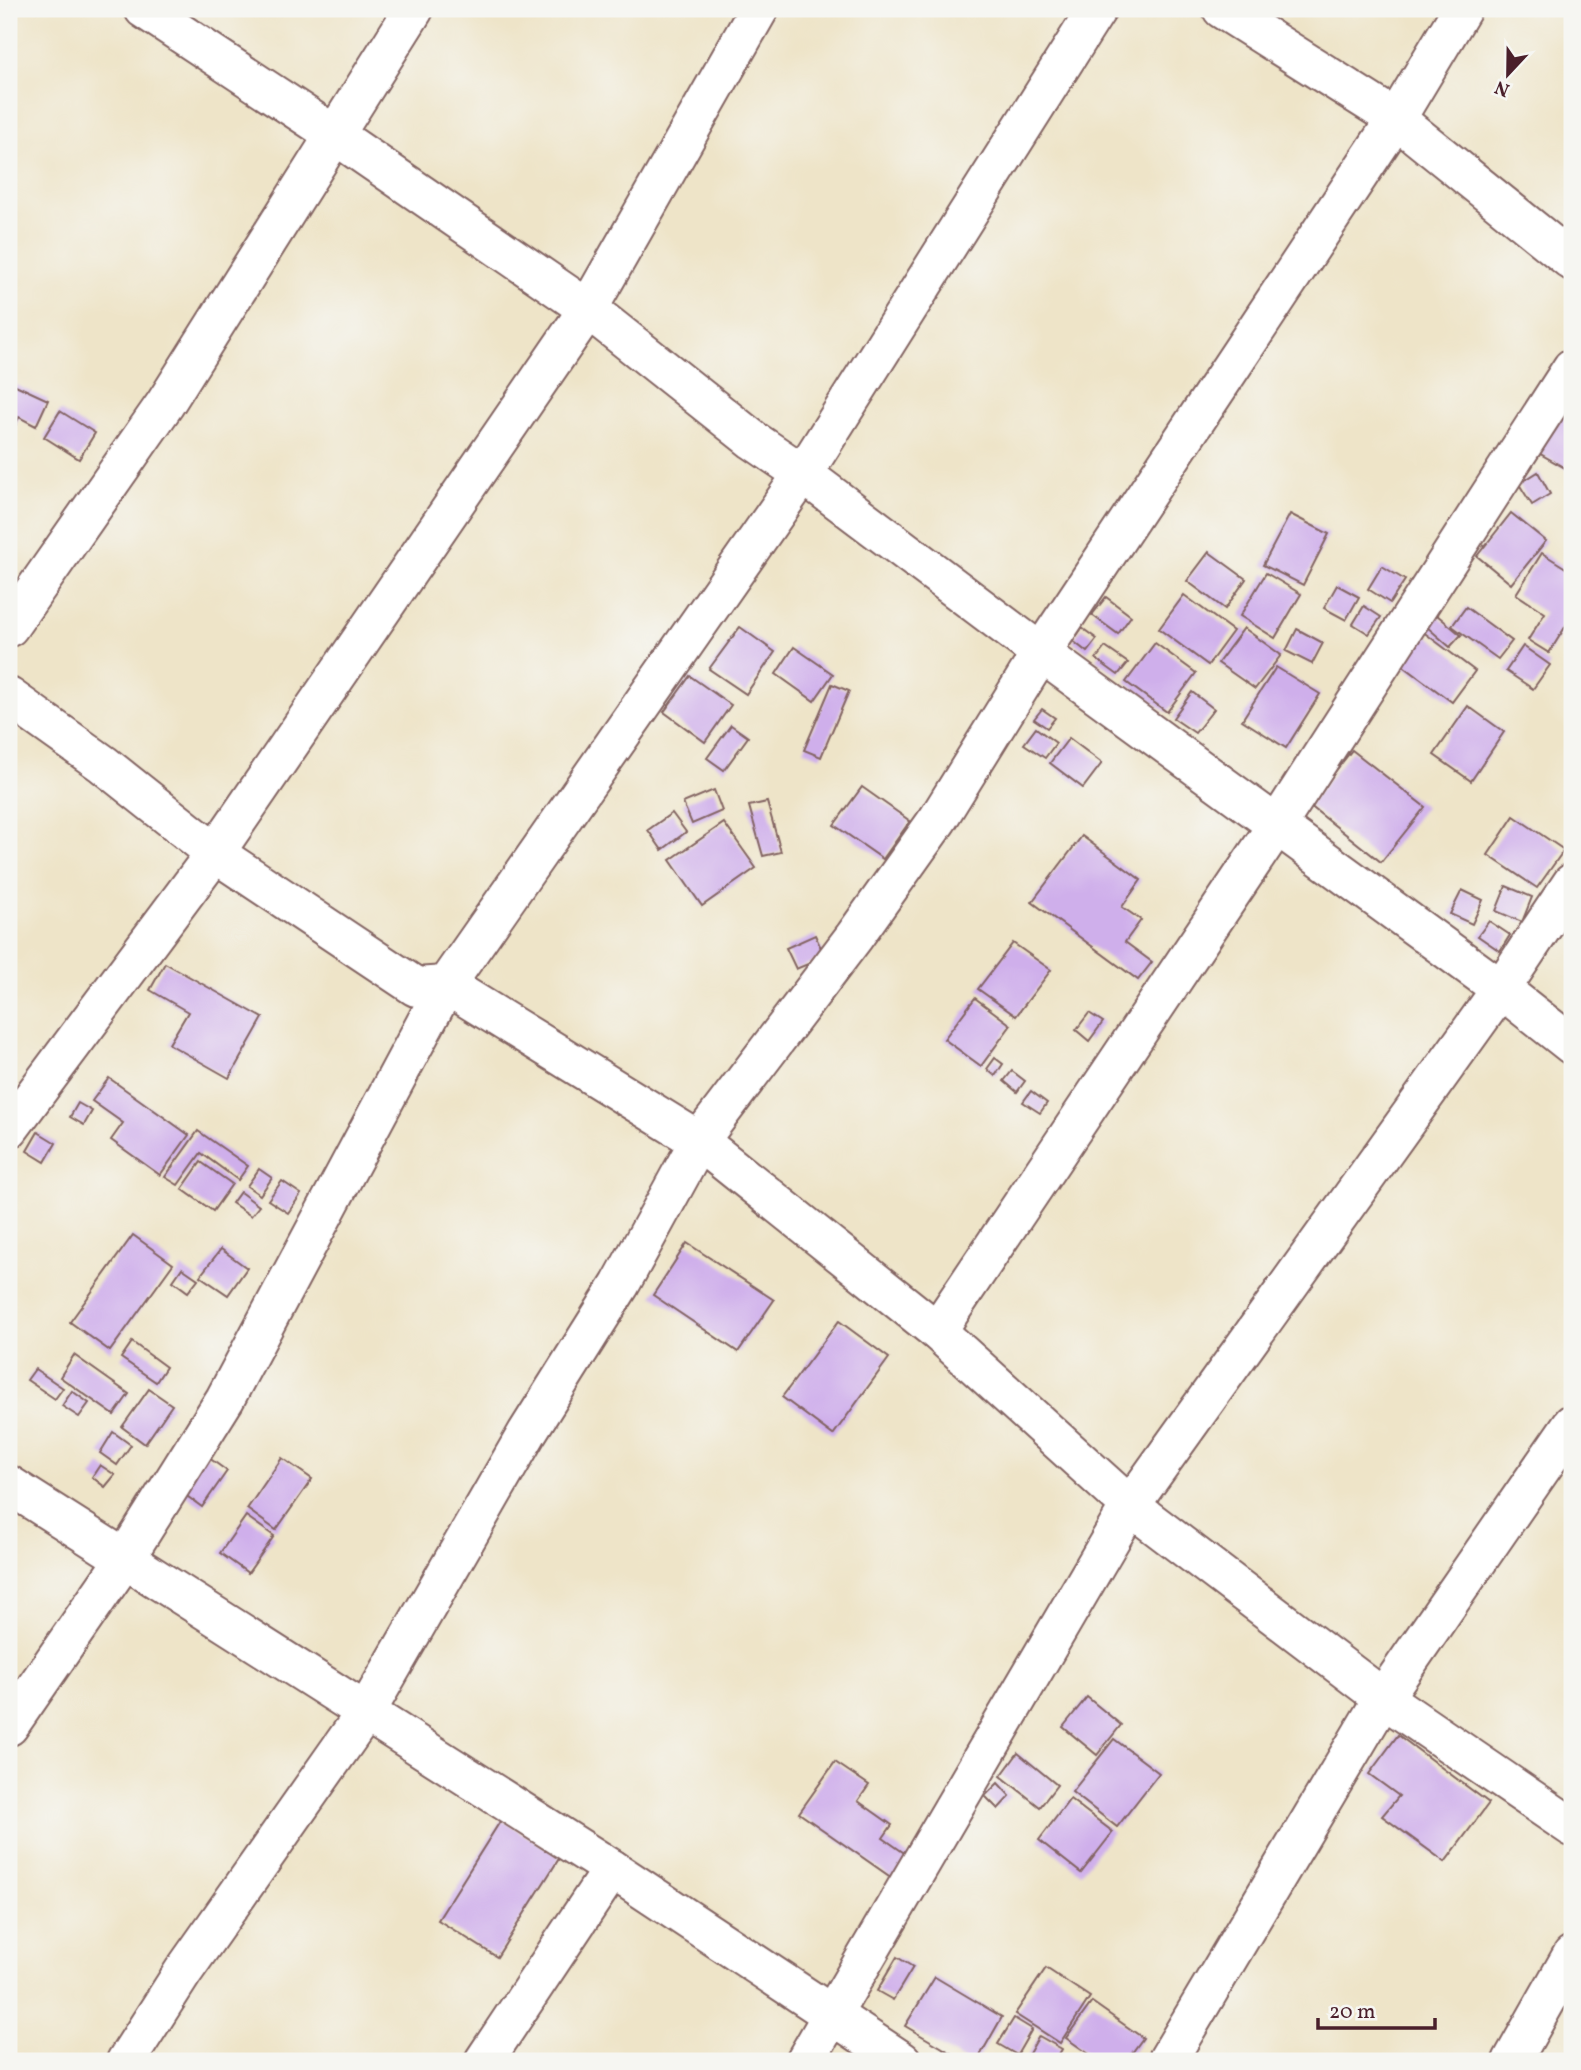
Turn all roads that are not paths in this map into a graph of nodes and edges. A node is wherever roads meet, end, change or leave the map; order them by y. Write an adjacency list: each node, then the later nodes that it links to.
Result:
1 (144, 9): 8 (street)
2 (414, 9): 8 (street)
3 (759, 9): 10 (street)
4 (1097, 9): 12 (street)
5 (1222, 9): 7 (street)
6 (1462, 9): 7 (street)
7 (1396, 119): 9 (street); 14 (street)
8 (335, 135): 10 (street); 13 (street)
9 (1572, 261)
10 (588, 309): 12 (street); 17 (street)
11 (1572, 369): 16 (street)
12 (803, 474): 14 (street); 19 (street)
13 (9, 627)
14 (1041, 653): 16 (street); 23 (street)
15 (9, 697): 17 (street)
16 (1277, 825): 20 (street); 24 (street)
17 (215, 853): 19 (street); 22 (street)
18 (1572, 883): 20 (street)
19 (446, 985): 23 (street); 28 (street)
20 (1501, 989): 21 (street); 27 (street)
21 (1572, 1045)
22 (9, 1129)
23 (699, 1141): 24 (street); 30 (street)
24 (937, 1331): 27 (street)
25 (1572, 1424): 29 (street)
26 (9, 1485): 28 (street)
27 (1130, 1506): 29 (street); 35 (street)
28 (124, 1560): 30 (street); 31 (street)
29 (1383, 1698): 32 (street); 40 (street)
30 (366, 1712): 33 (street); 36 (street)
31 (9, 1726)
32 (1572, 1827)
33 (612, 1869): 35 (street); 37 (street)
34 (1572, 1955): 41 (street)
35 (834, 2014): 38 (street); 39 (street)
36 (126, 2061)
37 (484, 2061)
38 (805, 2061)
39 (902, 2061)
40 (1167, 2061)
41 (1512, 2061)

